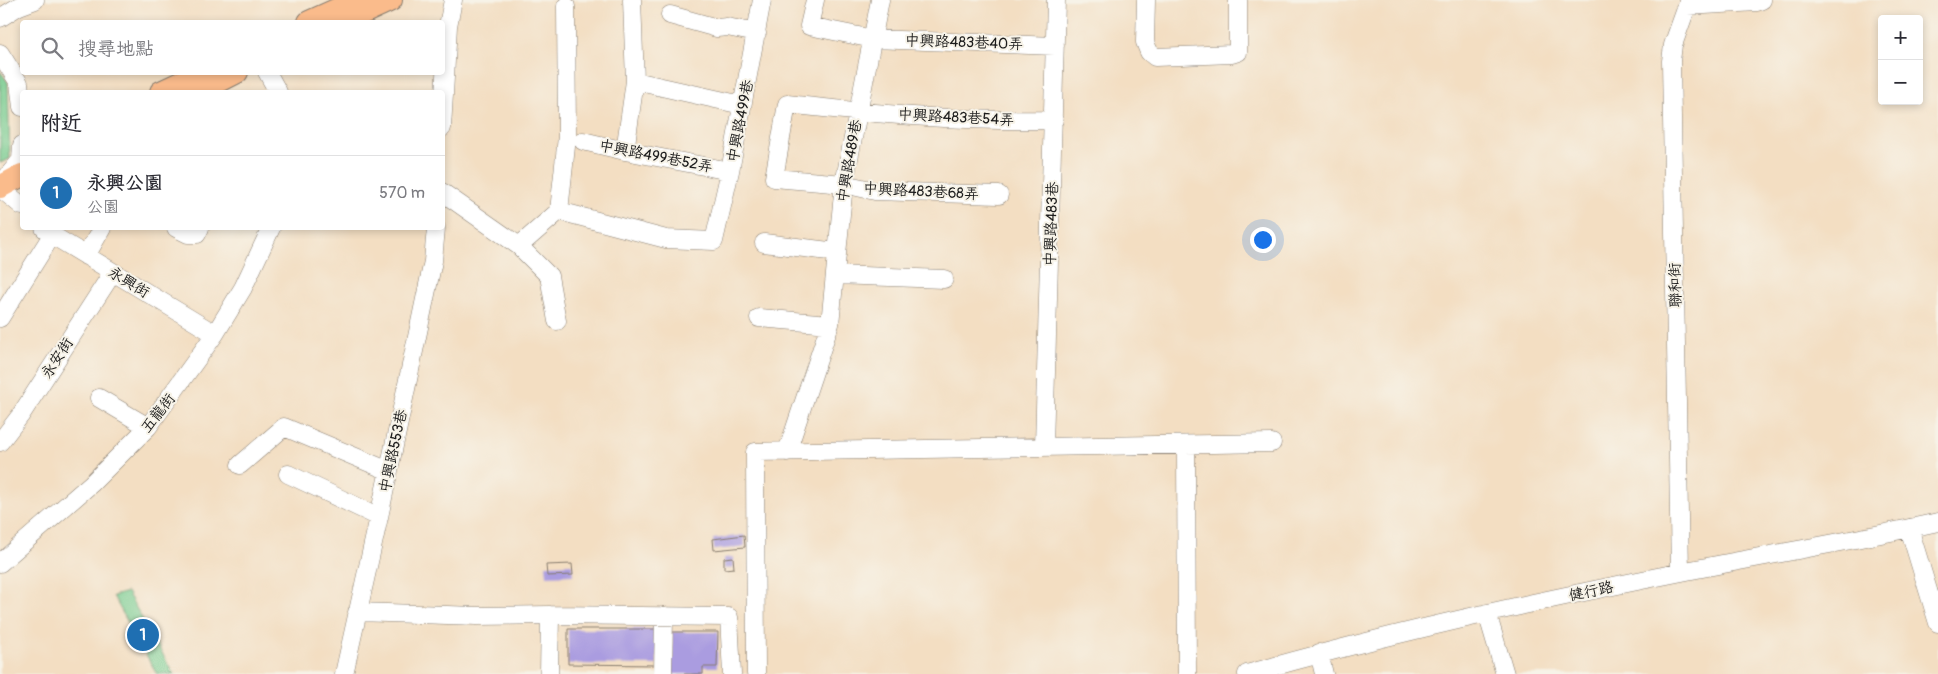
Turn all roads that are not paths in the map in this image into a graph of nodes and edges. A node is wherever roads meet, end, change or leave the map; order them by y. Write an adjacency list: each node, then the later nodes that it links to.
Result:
1 (34, 0): 16 (street)
2 (358, 0): 17 (main road)
3 (391, 0): 18 (main road)
4 (453, 0): 30 (street)
5 (632, 0): 26 (street)
6 (762, 0): 19 (street, 中興路499巷)
7 (815, 0): 20 (street, 中興路483巷40弄)
8 (880, 0): 20 (street, 中興路489巷)
9 (1056, 0): 21 (street, 中興路483巷)
10 (1146, 0): 11 (street)
11 (1238, 0)
12 (1762, 0): 13 (street)
13 (1687, 3): 80 (street, 聯和街)
14 (566, 6): 47 (street)
15 (670, 15): 19 (street)
16 (0, 18)
17 (313, 20)
18 (346, 20)
19 (757, 33): 32 (street, 中興路499巷)
20 (873, 39): 21 (street, 中興路483巷40弄); 33 (street, 中興路489巷)
21 (1054, 46): 34 (street, 中興路483巷)
22 (0, 53): 31 (street)
23 (198, 75): 27 (main road)
24 (231, 75): 28 (main road)
25 (269, 75): 29 (street)
26 (635, 81): 32 (street); 37 (street)
27 (165, 90)
28 (202, 90)
29 (277, 90)
30 (444, 90)
31 (20, 91)
32 (742, 105): 41 (street, 中興路499巷)
33 (858, 112): 34 (street, 中興路483巷54弄); 35 (street, 中興路483巷54弄); 42 (street, 中興路489巷)
34 (1054, 120): 71 (street, 中興路483巷)
35 (780, 139): 42 (street, 中興路483巷68弄)
36 (582, 141): 37 (street, 中興路499巷52弄)
37 (626, 151): 41 (street, 中興路499巷52弄)
38 (20, 161): 40 (main road)
39 (20, 162): 43 (main road)
40 (0, 169)
41 (730, 171): 47 (street, 中興路499巷)
42 (844, 184): 45 (street, 中興路483巷68弄); 56 (street, 中興路489巷)
43 (0, 187): 46 (street)
44 (445, 194): 55 (street)
45 (999, 195)
46 (20, 204)
47 (559, 211): 55 (street)
48 (101, 230): 57 (street)
49 (180, 230): 50 (street)
50 (199, 230)
51 (271, 230): 65 (street, 五龍街)
52 (436, 230): 74 (street, 中興路553巷)
53 (48, 231): 57 (street, 永興街); 61 (street)
54 (764, 243): 56 (street)
55 (519, 246): 63 (street)
56 (837, 252): 59 (street, 中興路489巷)
57 (86, 256): 58 (street, 永興街)
58 (113, 272): 65 (street, 永興街); 68 (street, 永安街)
59 (835, 275): 60 (street); 64 (street, 中興路489巷)
60 (944, 279)
61 (0, 318)
62 (759, 318): 64 (street)
63 (557, 320)
64 (830, 324): 72 (street, 中興路489巷)
65 (215, 334): 67 (street, 五龍街)
66 (99, 398): 67 (street)
67 (148, 427): 79 (street, 五龍街)
68 (0, 442)
69 (1272, 443): 70 (street)
70 (1186, 445): 71 (street); 92 (street)
71 (1044, 447): 72 (street)
72 (787, 452): 91 (street)
73 (240, 465): 74 (street)
74 (389, 471): 76 (street, 中興路553巷)
75 (288, 474): 76 (street)
76 (379, 517): 81 (street, 中興路553巷)
77 (1938, 522): 78 (street, 健行路)
78 (1909, 528): 80 (street, 健行路); 85 (street)
79 (0, 563)
80 (1680, 572): 82 (street, 健行路)
81 (357, 612): 83 (street); 87 (street, 中興路553巷)
82 (1487, 613): 86 (street, 健行路); 95 (street)
83 (550, 615): 84 (street); 88 (street)
84 (664, 616): 89 (street); 90 (street)
85 (1938, 623)
86 (1320, 653): 93 (street, 健行路); 94 (street)
87 (344, 674)
88 (549, 674)
89 (663, 674)
90 (732, 674)
91 (756, 674)
92 (1186, 674)
93 (1247, 674)
94 (1324, 674)
95 (1505, 674)

